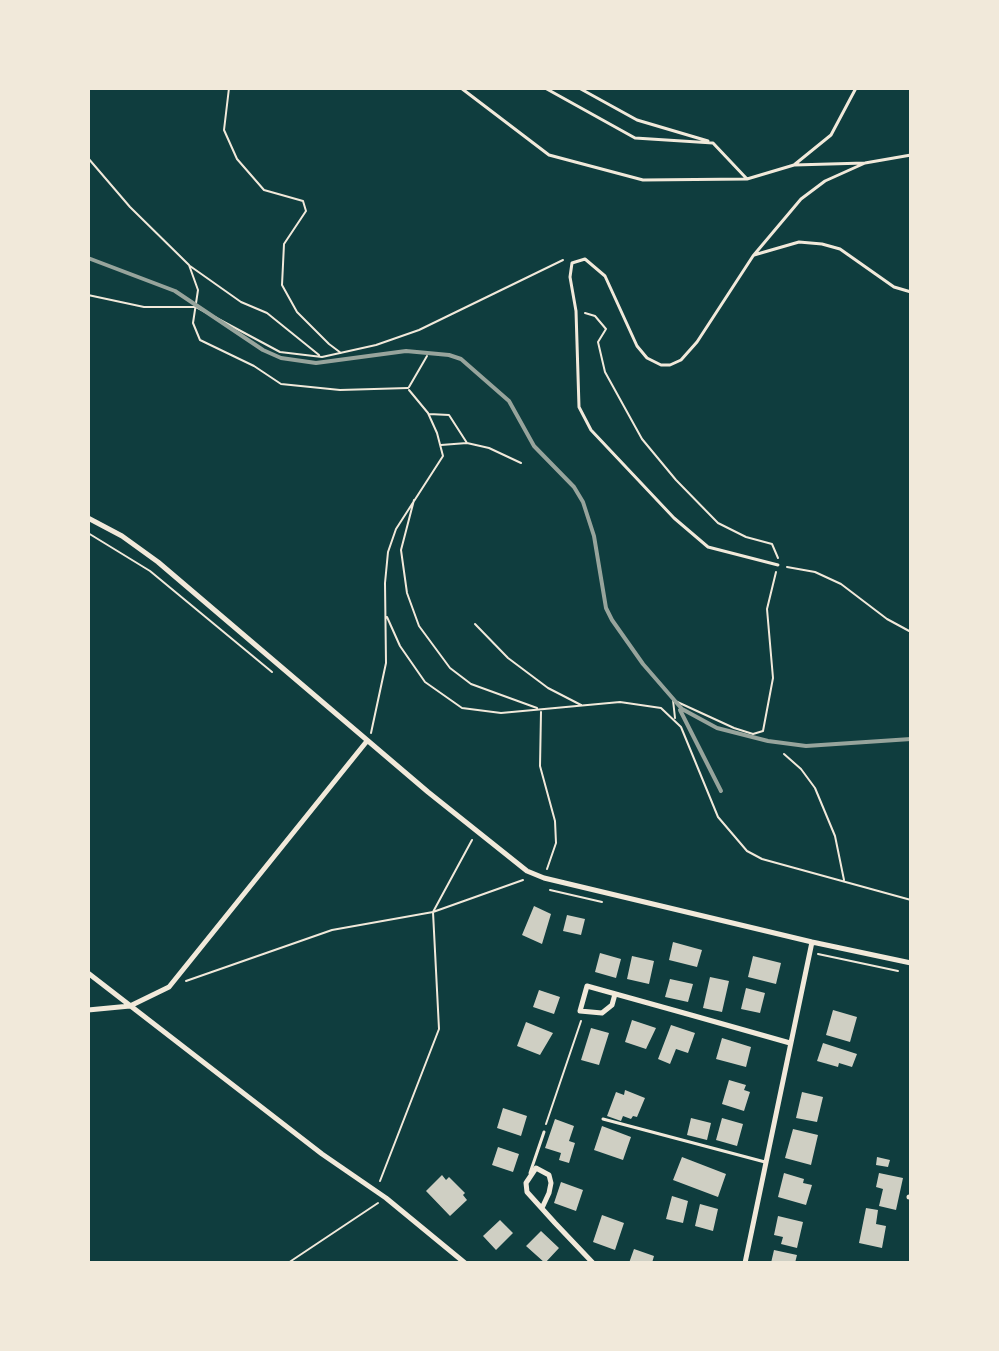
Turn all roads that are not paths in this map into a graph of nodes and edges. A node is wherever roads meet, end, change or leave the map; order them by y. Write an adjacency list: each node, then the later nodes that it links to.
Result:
1 (461, 88): 9 (lane)
2 (545, 88): 5 (lane)
3 (579, 88): 5 (lane)
4 (856, 88): 8 (lane)
5 (713, 143): 9 (lane)
6 (911, 155): 7 (lane)
7 (865, 163): 8 (lane); 10 (lane)
8 (794, 165): 9 (lane)
9 (747, 179)
10 (753, 256): 11 (lane); 13 (lane)
11 (911, 292)
12 (88, 518): 14 (street)
13 (778, 565)
14 (367, 741): 15 (street); 19 (street)
15 (812, 942): 16 (street); 21 (street)
16 (911, 963)
17 (88, 973): 19 (street)
18 (615, 994): 18 (street); 21 (street)
19 (130, 1006): 20 (street); 27 (street)
20 (88, 1010)
21 (790, 1043): 24 (street)
22 (603, 1119): 24 (lane)
23 (544, 1132): 25 (lane)
24 (768, 1162): 29 (street)
25 (529, 1174): 26 (street); 26 (street)
26 (542, 1208): 28 (street)
27 (465, 1263)
28 (593, 1263)
29 (745, 1263)

